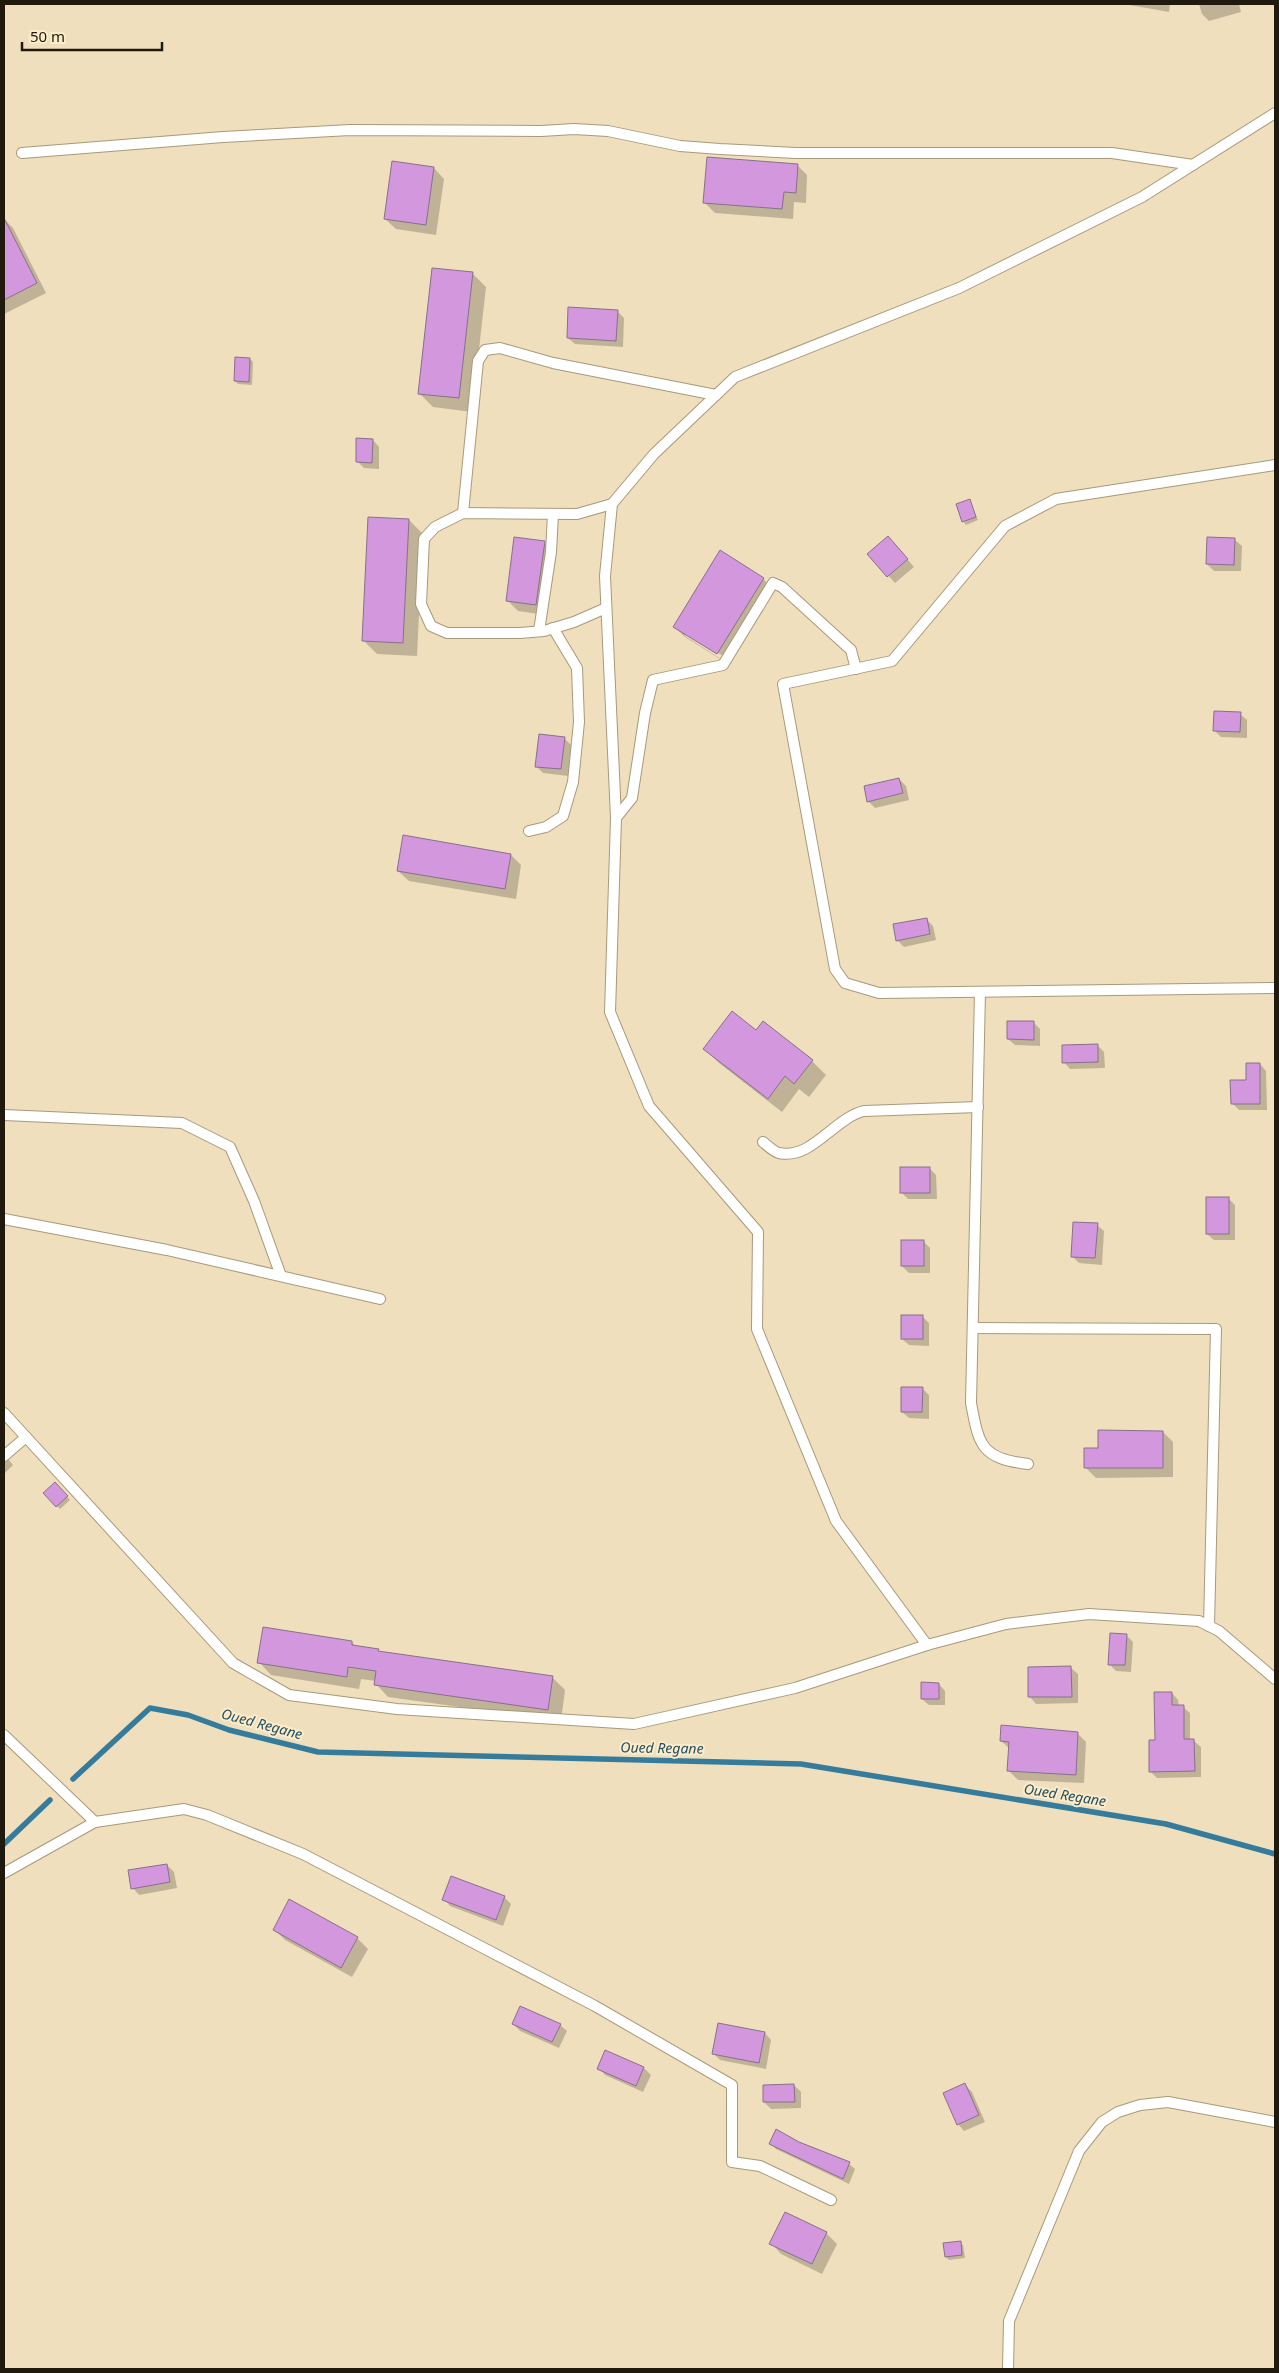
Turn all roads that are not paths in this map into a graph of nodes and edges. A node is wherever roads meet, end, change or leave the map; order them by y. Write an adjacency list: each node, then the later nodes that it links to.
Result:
1 (1275, 113): 3 (lane)
2 (22, 153): 3 (lane)
3 (1193, 165): 4 (lane)
4 (716, 395): 6 (lane); 7 (lane)
5 (1275, 465): 12 (lane)
6 (612, 504): 8 (lane); 9 (lane)
7 (463, 514): 8 (lane); 11 (lane)
8 (553, 514): 11 (lane)
9 (606, 608): 10 (lane); 13 (lane)
10 (553, 628): 11 (lane); 14 (lane)
11 (539, 631)
12 (856, 668): 13 (lane); 16 (lane)
13 (616, 818): 29 (lane)
14 (529, 831)
15 (1275, 988): 16 (lane)
16 (980, 992): 17 (lane)
17 (978, 1107): 19 (lane); 23 (lane)
18 (4, 1115): 21 (lane)
19 (763, 1142)
20 (4, 1219): 21 (lane)
21 (281, 1276): 22 (lane)
22 (380, 1299)
23 (973, 1328): 27 (lane); 28 (lane)
24 (4, 1413): 25 (lane)
25 (26, 1437): 26 (lane); 29 (lane)
26 (4, 1456)
27 (1028, 1464)
28 (1209, 1626): 29 (lane); 30 (lane)
29 (927, 1645)
30 (1275, 1679)
31 (4, 1735): 32 (lane)
32 (95, 1822): 33 (lane); 35 (lane)
33 (4, 1873)
34 (1275, 2122): 36 (lane)
35 (831, 2200)
36 (1008, 2369)

